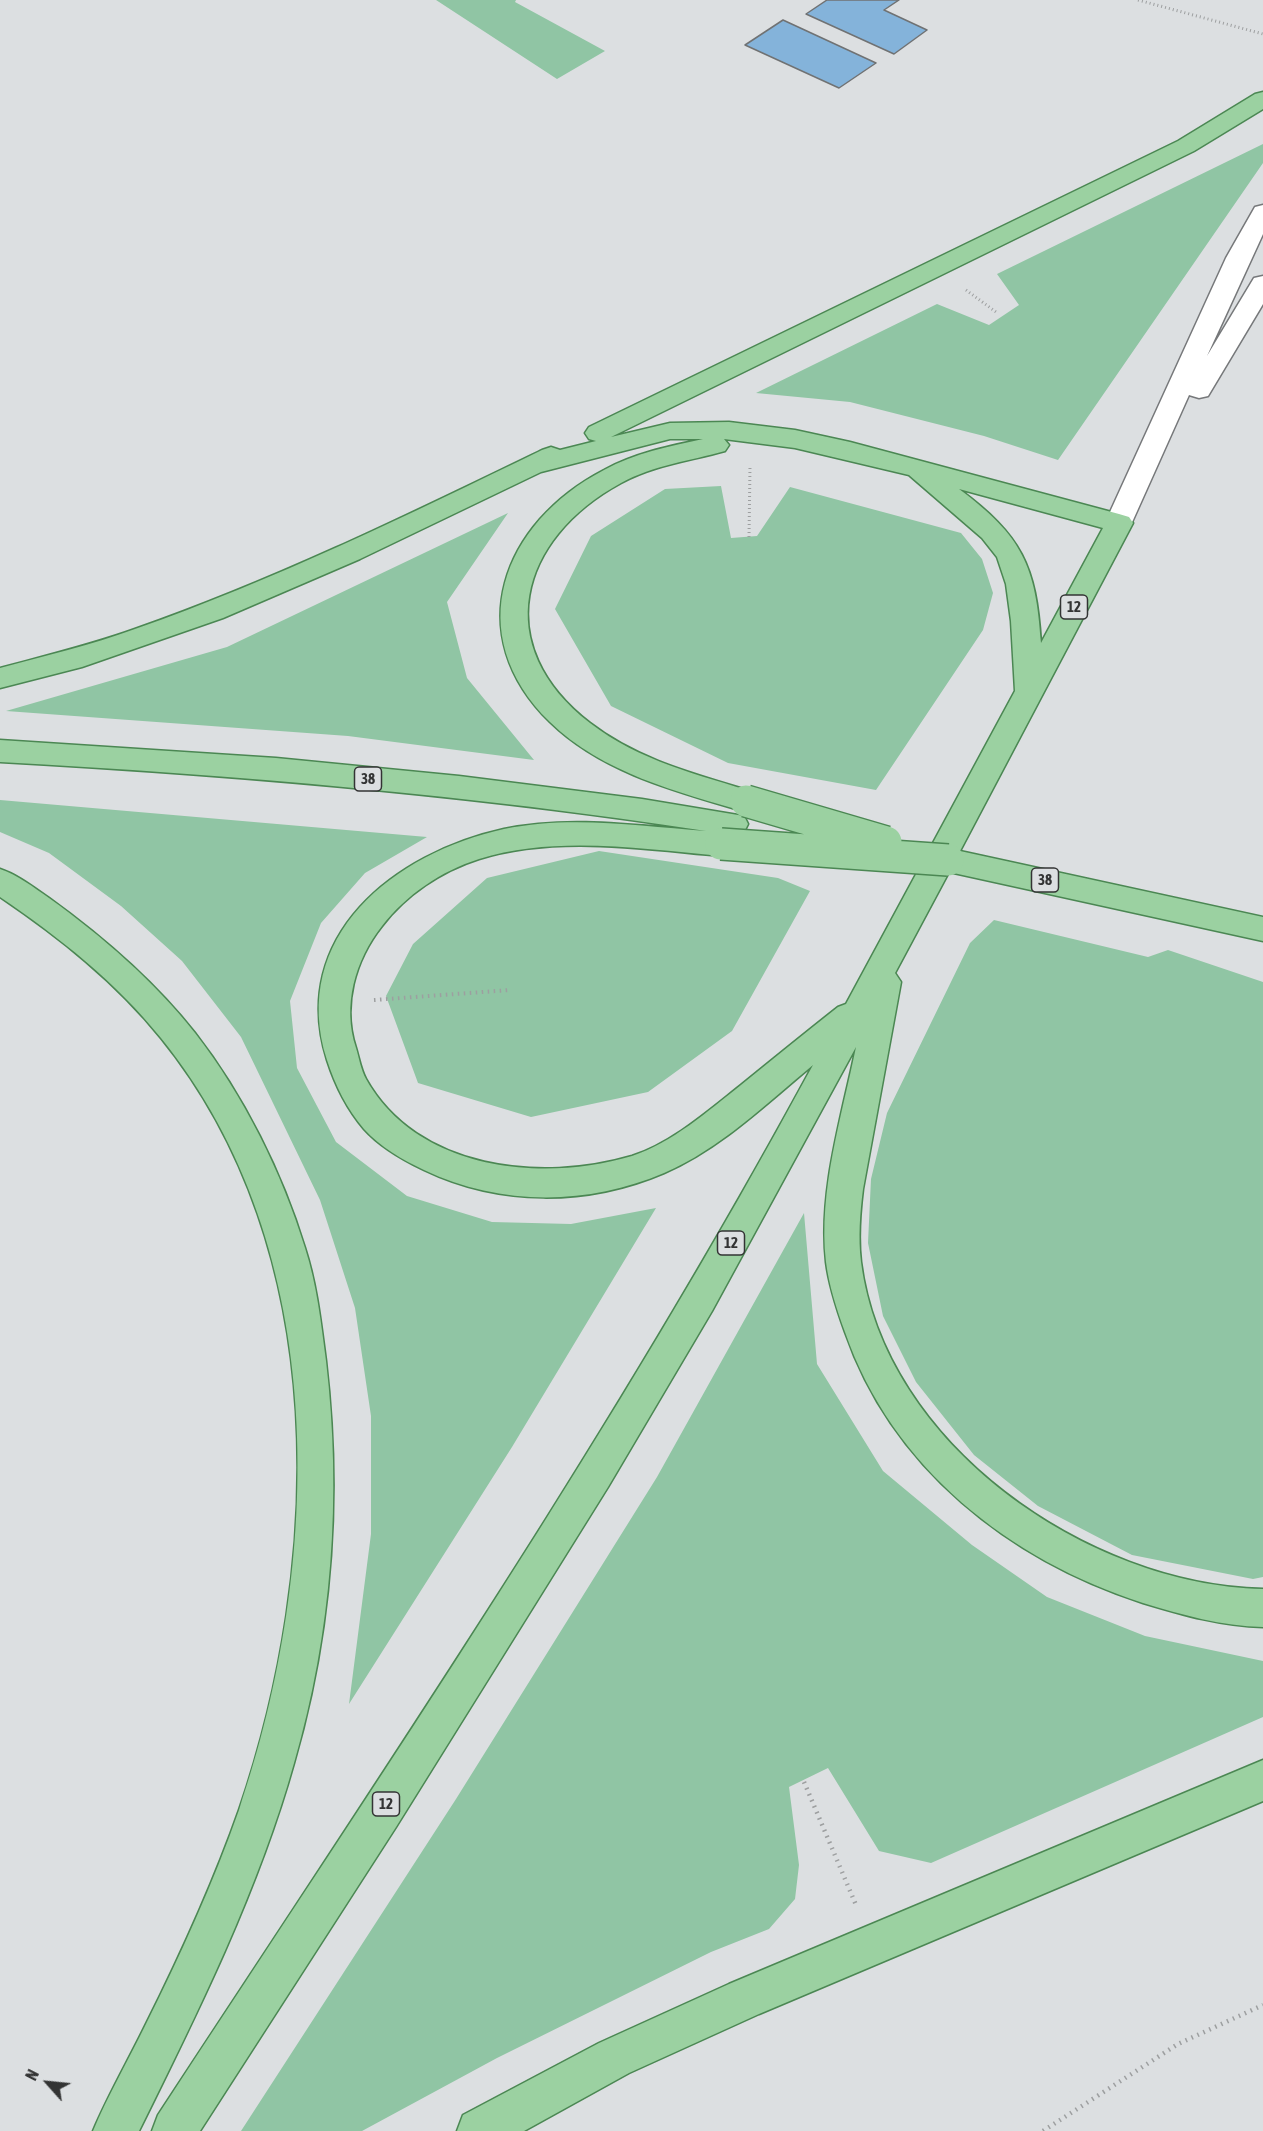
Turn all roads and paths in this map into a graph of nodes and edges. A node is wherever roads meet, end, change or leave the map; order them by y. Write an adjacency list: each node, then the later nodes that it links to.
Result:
1 (1138, 0): 2 (path)
2 (1263, 34)
3 (1263, 99): 8 (main road)
4 (1263, 212): 10 (street)
5 (1263, 283): 10 (street)
6 (751, 441): 7 (main road); 11 (path); 15 (main road)
7 (850, 451): 8 (main road); 9 (main road)
8 (533, 465): 12 (main road)
9 (911, 466): 10 (main road); 13 (main road)
10 (1119, 523): 13 (main road, 12)
11 (748, 537)
12 (0, 678)
13 (1029, 691): 19 (main road, 12)
14 (0, 751): 15 (main road, 38)
15 (733, 823): 16 (main road, bridge); 16 (main road, bridge); 21 (main road)
16 (948, 860): 18 (main road, 38)
17 (0, 881): 28 (main road)
18 (1262, 929)
19 (892, 947): 22 (main road, 12); 23 (main road)
20 (510, 990): 21 (path)
21 (334, 1003): 22 (main road)
22 (860, 1008): 29 (main road, 12)
23 (1263, 1608)
24 (1263, 1780): 26 (main road)
25 (804, 1782): 26 (path)
26 (873, 1945): 30 (main road)
27 (1263, 2005): 31 (path)
28 (115, 2131)
29 (174, 2131)
30 (479, 2131)
31 (1043, 2131)

